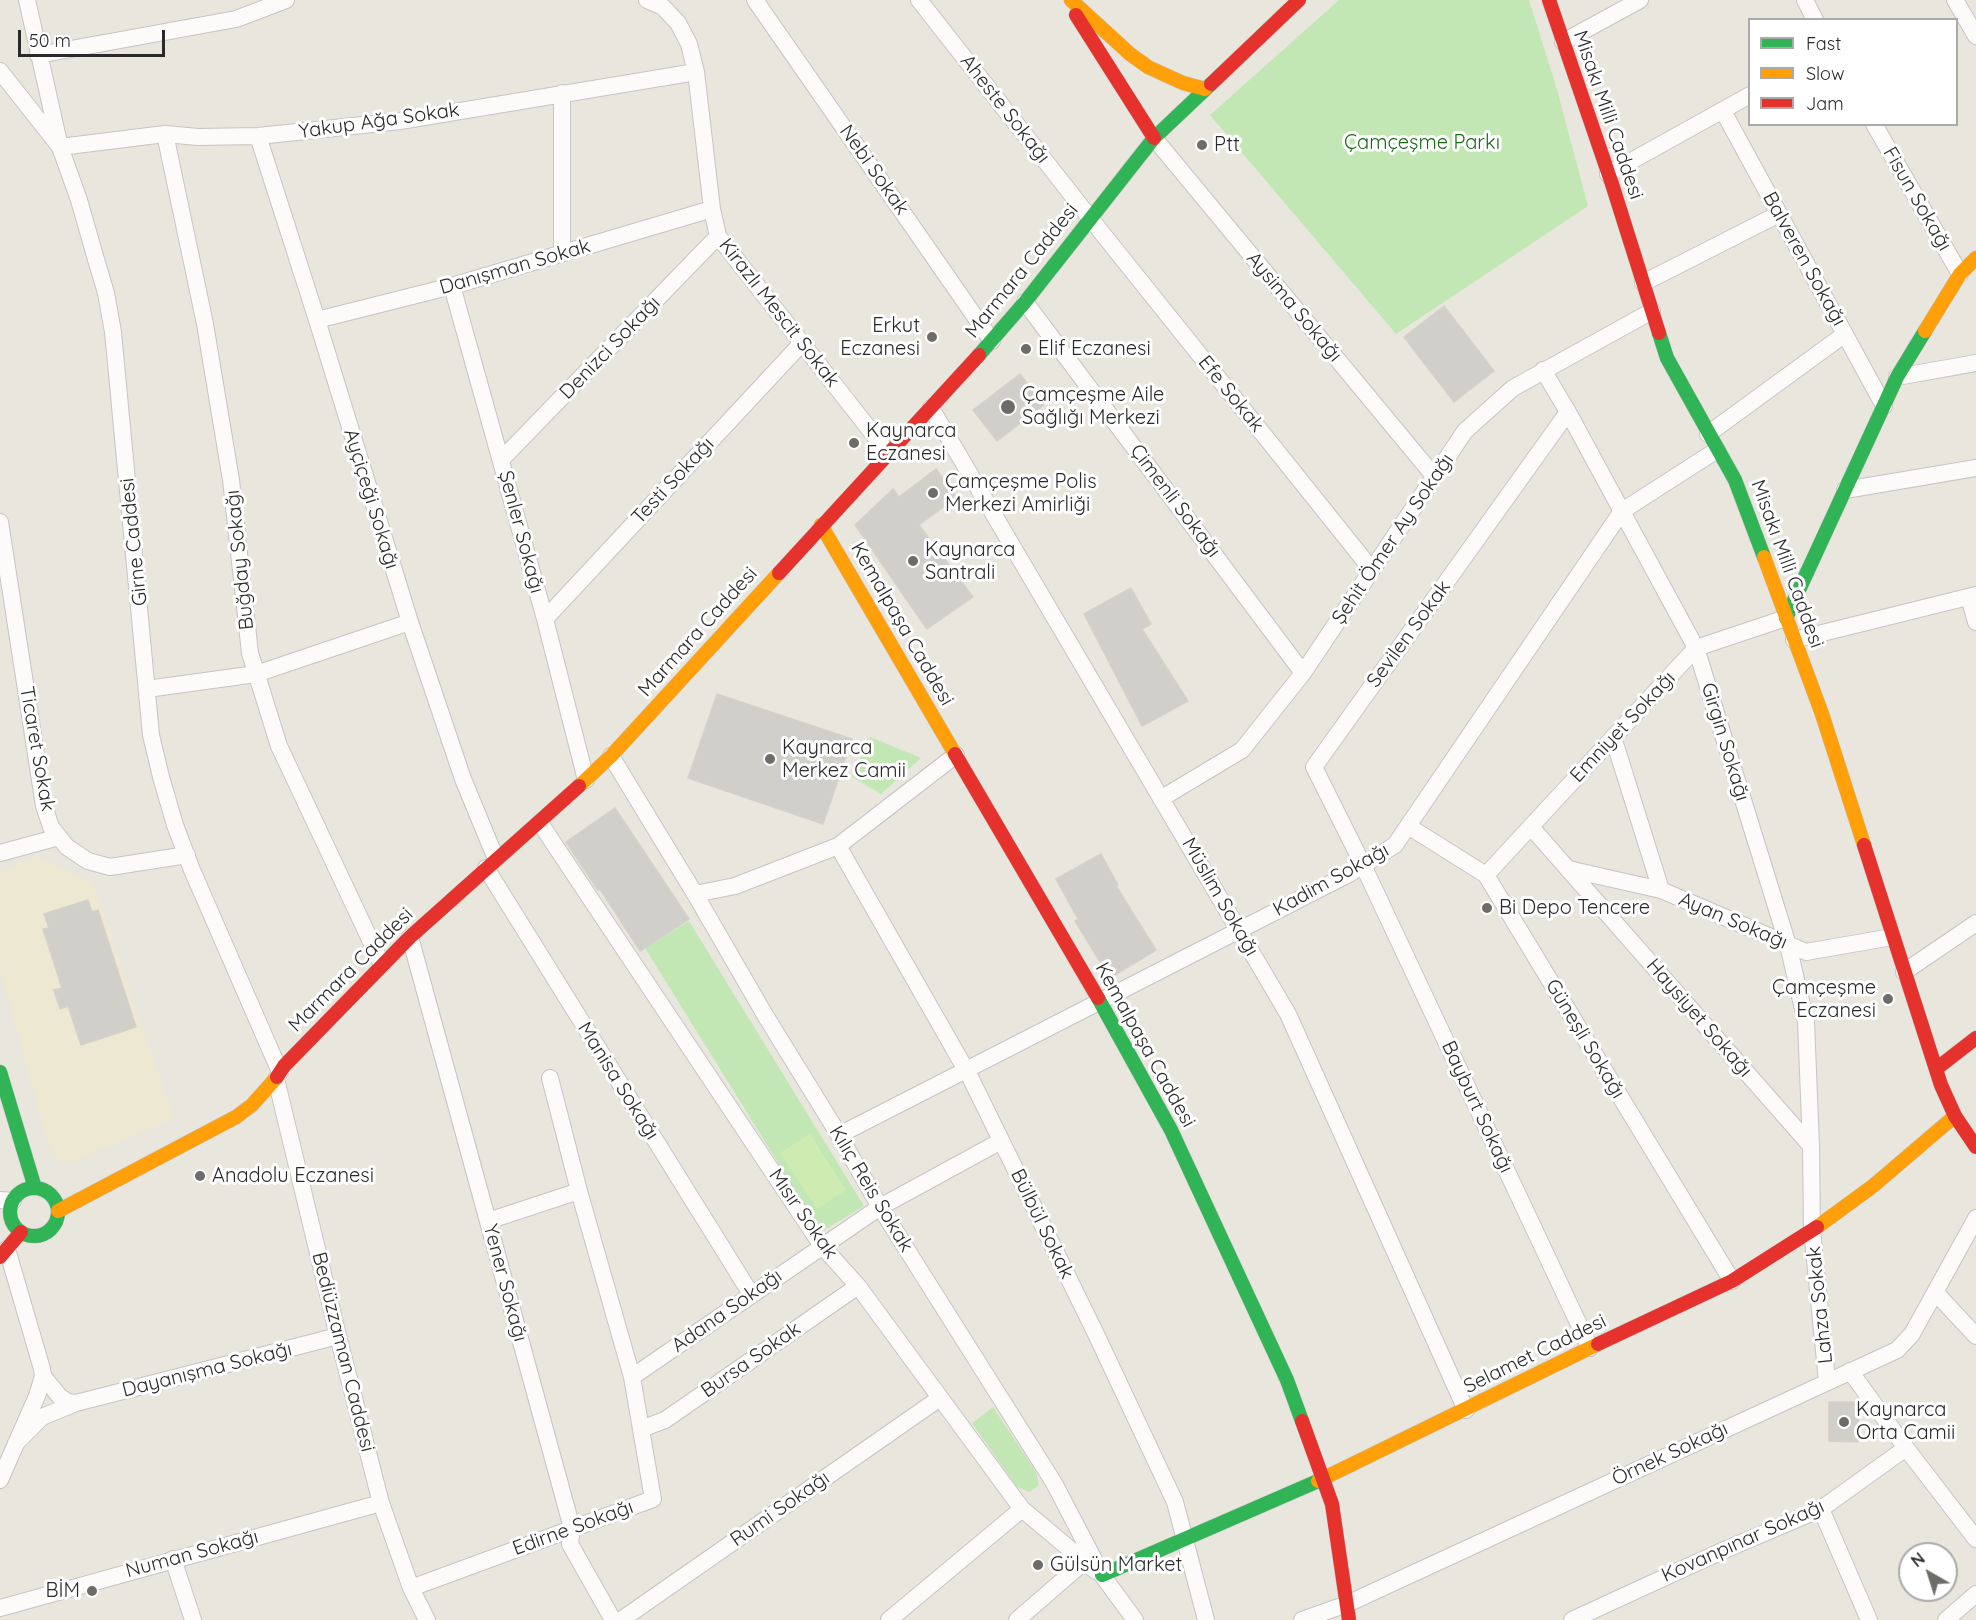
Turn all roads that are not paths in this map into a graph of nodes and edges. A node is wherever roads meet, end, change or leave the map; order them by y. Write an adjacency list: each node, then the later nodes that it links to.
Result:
1 (27, 0): 15 (street, Girne Caddesi)
2 (285, 0): 15 (street)
3 (647, 0): 17 (street, Kirazlı Mescit Sokak)
4 (755, 0): 41 (street, Nebi Sokak)
5 (919, 0): 30 (street, Aheste Sokağı)
6 (1069, 0): 18 (street); 25 (street)
7 (1549, 0): 14 (street, Misakı Milli Caddesi)
8 (1640, 0): 14 (street)
9 (1805, 0): 12 (street)
10 (1955, 0): 13 (street)
11 (1290, 3): 18 (street, Marmara Caddesi)
12 (1814, 18)
13 (1976, 36)
14 (1563, 42): 27 (street, Misakı Milli Caddesi)
15 (38, 55): 26 (street, Girne Caddesi)
16 (0, 71): 26 (street)
17 (696, 72): 19 (street, Yakup Ağa Sokak); 28 (street, Kirazlı Mescit Sokak)
18 (1205, 89): 25 (street, Marmara Caddesi)
19 (562, 93): 24 (street, Yakup Ağa Sokak); 32 (street)
20 (1748, 96): 21 (street)
21 (1723, 111): 27 (street); 29 (street, Balveren Sokağı)
22 (1875, 126): 34 (street, Fisun Sokağı)
23 (165, 134): 24 (street, Yakup Ağa Sokak); 26 (street, Yakup Ağa Sokak); 68 (street, Buğday Sokağı)
24 (258, 136): 39 (street, Ayçiçeği Sokağı)
25 (1154, 138): 30 (street, Marmara Caddesi); 54 (street, Aysima Sokağı)
26 (60, 147): 69 (street, Girne Caddesi)
27 (1608, 174): 35 (street, Misakı Milli Caddesi)
28 (712, 209): 31 (street, Kirazlı Mescit Sokak); 32 (street, Danışman Sokak)
29 (1779, 214): 35 (street); 40 (street, Balveren Sokağı)
30 (1090, 218): 37 (street, Marmara Caddesi); 59 (street, Efe Sokak)
31 (718, 236): 42 (street, Kirazlı Mescit Sokak); 52 (street, Denizci Sokağı)
32 (562, 253): 36 (street, Danışman Sokak)
33 (1976, 258): 34 (street)
34 (1960, 274): 45 (street)
35 (1643, 283): 38 (street, Misakı Milli Caddesi)
36 (452, 286): 39 (street, Danışman Sokak); 52 (street, Şenler Sokağı)
37 (1025, 302): 41 (street, Marmara Caddesi); 67 (street, Çimenli Sokağı)
38 (1652, 311): 44 (street, Şehit Ömer Ay Sokağı); 49 (street, Misakı Milli Caddesi)
39 (317, 320): 63 (street, Ayçiçeği Sokağı)
40 (1845, 334): 46 (street, Balveren Sokağı); 49 (street)
41 (992, 341): 47 (street, Marmara Caddesi)
42 (802, 343): 51 (street, Kirazlı Mescit Sokak); 62 (street, Testi Sokağı)
43 (1976, 363): 45 (street)
44 (1543, 370): 48 (street, Girgin Sokağı); 54 (street, Şehit Ömer Ay Sokağı)
45 (1897, 377): 46 (street)
46 (1884, 406): 55 (street)
47 (931, 408): 51 (street, Marmara Caddesi); 74 (street, Müslim Sokağı)
48 (1568, 412): 56 (street, Girgin Sokağı); 83 (street, Sevilen Sokak)
49 (1708, 434): 50 (street, Misakı Milli Caddesi)
50 (1718, 450): 56 (street, Kadim Sokağı); 61 (street, Misakı Milli Caddesi)
51 (888, 453): 58 (street, Marmara Caddesi)
52 (501, 460): 62 (street, Şenler Sokağı)
53 (1976, 468): 55 (street)
54 (1434, 476): 59 (street, Şehit Ömer Ay Sokağı)
55 (1845, 490): 61 (street)
56 (1622, 511): 66 (street, Girgin Sokağı); 76 (street, Kadim Sokağı)
57 (0, 522): 78 (street, Ticaret Sokak)
58 (821, 525): 71 (street, Kemalpaşa Caddesi); 72 (street, Marmara Caddesi)
59 (1372, 570): 67 (street, Şehit Ömer Ay Sokağı)
60 (1972, 596): 64 (street); 65 (street)
61 (1786, 618): 65 (street, Misakı Milli Caddesi); 66 (street, Emniyet Sokağı)
62 (545, 619): 73 (street, Şenler Sokağı)
63 (410, 622): 68 (street); 82 (street, Ayçiçeği Sokağı)
64 (1976, 622)
65 (1794, 640): 90 (street, Misakı Milli Caddesi)
66 (1696, 648): 70 (street, Emniyet Sokağı); 92 (street, Girgin Sokağı)
67 (1303, 672): 74 (street, Şehit Ömer Ay Sokağı)
68 (256, 674): 69 (street); 93 (street, Buğday Sokağı)
69 (147, 689): 81 (street, Girne Caddesi)
70 (1613, 737): 77 (street, Emniyet Sokağı); 86 (street, Ayan Sokağı)
71 (956, 755): 79 (street); 95 (street, Kemalpaşa Caddesi)
72 (611, 756): 73 (street, Marmara Caddesi); 87 (street, Kılıç Reis Sokak)
73 (586, 780): 75 (street, Marmara Caddesi)
74 (1162, 798): 89 (street, Müslim Sokağı)
75 (540, 823): 82 (street, Marmara Caddesi); 116 (street, Mısır Sokak)
76 (1408, 826): 83 (street, Kadim Sokağı); 85 (street, Güneşli Sokağı)
77 (1531, 827): 84 (street, Haysiyet Sokağı); 85 (street, Emniyet Sokağı)
78 (59, 837): 80 (street); 81 (street, Ticaret Sokak)
79 (838, 846): 87 (street); 98 (street, Bülbül Sokak)
80 (0, 853)
81 (187, 855): 100 (street, Girne Caddesi)
82 (491, 863): 91 (street, Marmara Caddesi); 121 (street, Manisa Sokağı)
83 (1363, 865): 89 (street, Kadim Sokağı); 124 (street, Bayburt Sokağı)
84 (1568, 869): 86 (street); 105 (street, Haysiyet Sokağı)
85 (1486, 875): 118 (street, Güneşli Sokağı)
86 (1661, 891): 92 (street, Ayan Sokağı)
87 (695, 894): 103 (street, Kılıç Reis Sokak)
88 (1976, 922): 94 (street)
89 (1239, 929): 95 (street, Kadim Sokağı); 131 (street, Müslim Sokağı)
90 (1892, 937): 92 (street, Ayan Sokağı); 94 (street, Misakı Milli Caddesi)
91 (410, 938): 93 (street, Marmara Caddesi); 113 (street, Yener Sokağı)
92 (1788, 945): 105 (street, Girgin Sokağı)
93 (382, 965): 100 (street, Marmara Caddesi)
94 (1904, 972): 97 (street, Misakı Milli Caddesi)
95 (1100, 1001): 98 (street, Kadim Sokağı); 135 (street, Kemalpaşa Caddesi)
96 (1976, 1038): 97 (street)
97 (1936, 1069): 102 (street, Misakı Milli Caddesi)
98 (966, 1070): 103 (street, Kadim Sokağı); 104 (street, Bülbül Sokak)
99 (0, 1072): 107 (street)
100 (278, 1076): 111 (street, Marmara Caddesi); 122 (street, Bediüzzaman Caddesi)
101 (550, 1078): 108 (street, Edirne Sokağı)
102 (1955, 1116): 106 (street, Misakı Milli Caddesi); 114 (street, Selamet Caddesi)
103 (839, 1135): 110 (street, Kılıç Reis Sokak)
104 (1001, 1141): 110 (street, Adana Sokağı); 142 (street, Bülbül Sokak)
105 (1811, 1146): 114 (street)
106 (1976, 1147)
107 (35, 1188): 109 (street); 111 (street)
108 (579, 1191): 113 (street); 127 (street, Edirne Sokağı)
109 (6, 1201): 115 (street)
110 (880, 1207): 116 (street, Adana Sokağı); 145 (street, Kılıç Reis Sokak)
111 (58, 1212): 115 (street)
112 (1976, 1218): 120 (street, Örnek Sokağı)
113 (488, 1221): 140 (street, Yener Sokağı)
114 (1812, 1230): 118 (street, Selamet Caddesi); 128 (street, Lahza Sokak)
115 (21, 1232): 117 (street)
116 (822, 1246): 119 (street, Mısır Sokak); 121 (street, Adana Sokağı)
117 (3, 1253): 126 (street)
118 (1732, 1281): 124 (street, Selamet Caddesi)
119 (858, 1286): 129 (street, Mısır Sokak); 132 (street, Bursa Sokak)
120 (1935, 1292): 123 (street); 125 (street, Örnek Sokağı)
121 (751, 1294): 127 (street, Adana Sokağı)
122 (338, 1336): 130 (street, Dayanışma Sokağı); 137 (street, Bediüzzaman Caddesi)
123 (1976, 1336)
124 (1590, 1348): 131 (street, Selamet Caddesi)
125 (1850, 1371): 128 (street, Örnek Sokağı); 134 (street)
126 (43, 1376): 130 (street); 133 (street)
127 (632, 1377): 132 (street, Edirne Sokağı)
128 (1827, 1381): 149 (street, Örnek Sokağı)
129 (940, 1398): 138 (street, Mısır Sokak); 154 (street, Rumi Sokağı)
130 (76, 1403): 133 (street, Dayanışma Sokağı)
131 (1466, 1410): 135 (street, Selamet Caddesi)
132 (641, 1429): 140 (street, Edirne Sokağı)
133 (16, 1443): 136 (street)
134 (1906, 1448): 139 (street, Kovanpınar Sokağı); 141 (street)
135 (1323, 1479): 142 (street, Selamet Caddesi); 149 (street, Kemalpaşa Caddesi)
136 (0, 1480)
137 (381, 1503): 143 (street, Numan Sokağı); 146 (street, Bediüzzaman Caddesi)
138 (1022, 1509): 144 (street, Mısır Sokak); 155 (street)
139 (1821, 1509): 150 (street, Kovanpınar Sokağı); 161 (street)
140 (572, 1528): 146 (street, Edirne Sokağı); 153 (street, Yener Sokağı)
141 (1976, 1539)
142 (1185, 1540): 145 (street, Selamet Caddesi); 158 (street, Bülbül Sokak)
143 (173, 1559): 148 (street, Numan Sokağı); 151 (street)
144 (1085, 1561): 145 (street, Mısır Sokak); 156 (street)
145 (1102, 1575): 157 (street, Kılıç Reis Sokak)
146 (411, 1588): 152 (street, Bediüzzaman Caddesi)
147 (1976, 1594): 162 (street)
148 (1, 1606)
149 (1348, 1612): 159 (street, Örnek Sokağı)
150 (1598, 1614): 160 (street, Kovanpınar Sokağı)
151 (193, 1620)
152 (427, 1620)
153 (613, 1620)
154 (621, 1620)
155 (889, 1620)
156 (1017, 1620)
157 (1134, 1620)
158 (1206, 1620)
159 (1302, 1620)
160 (1572, 1620)
161 (1869, 1620)
162 (1946, 1620)

